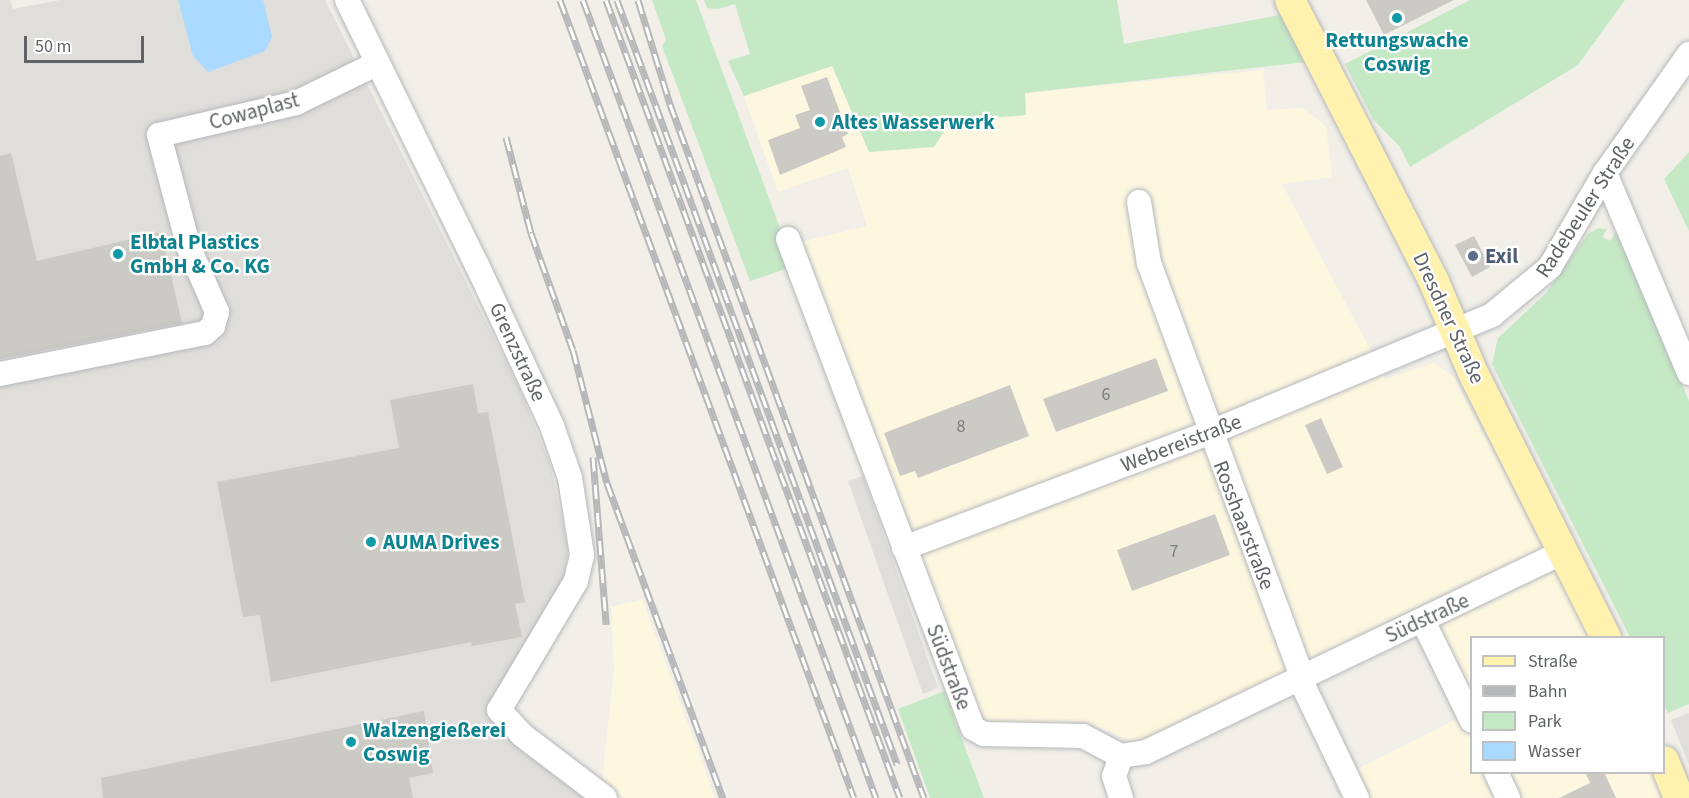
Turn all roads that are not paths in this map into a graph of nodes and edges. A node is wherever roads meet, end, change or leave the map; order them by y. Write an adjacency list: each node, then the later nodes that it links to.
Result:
1 (346, 0): 4 (street, Grenzstraße)
2 (1290, 0): 8 (main road, Dresdner Straße)
3 (1689, 54): 5 (street, Radebeuler Straße)
4 (378, 63): 10 (street, Cowaplast); 21 (street, Grenzstraße)
5 (1605, 173): 8 (street, Radebeuler Straße); 9 (street)
6 (1139, 202): 11 (street, Rosshaarstraße)
7 (788, 239): 12 (street, Südstraße)
8 (1455, 330): 11 (street, Webereistraße); 13 (main road, Dresdner Straße)
9 (1689, 371)
10 (0, 374)
11 (1209, 433): 12 (street, Webereistraße); 16 (street, Rosshaarstraße)
12 (904, 548): 18 (street, Südstraße)
13 (1564, 552): 14 (street, Südstraße); 15 (main road, Dresdner Straße)
14 (1423, 621): 16 (street, Südstraße); 17 (street)
15 (1605, 636)
16 (1300, 676): 18 (street, Südstraße); 23 (street, Rosshaarstraße)
17 (1470, 717)
18 (1121, 756): 22 (street)
19 (1665, 763): 25 (main road)
20 (1497, 774): 24 (street)
21 (605, 798)
22 (1121, 798)
23 (1357, 798)
24 (1508, 798)
25 (1679, 798)

